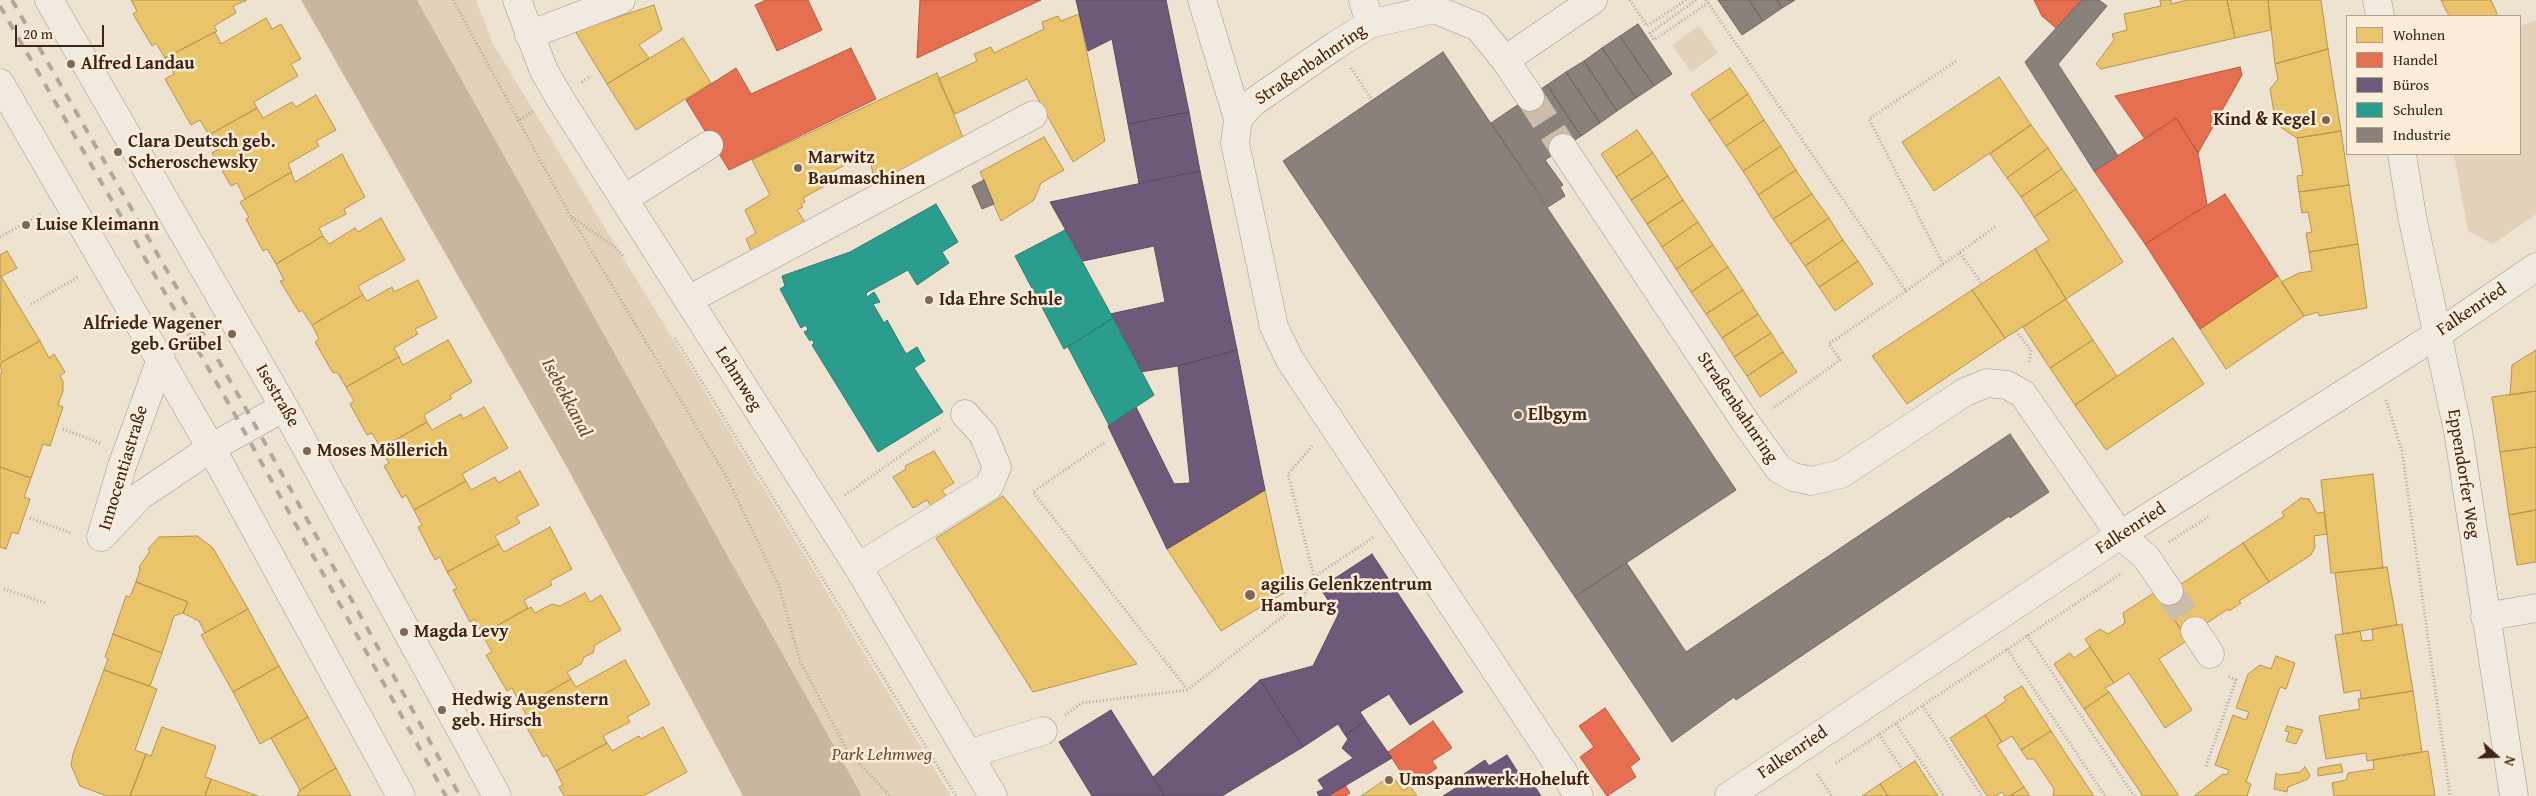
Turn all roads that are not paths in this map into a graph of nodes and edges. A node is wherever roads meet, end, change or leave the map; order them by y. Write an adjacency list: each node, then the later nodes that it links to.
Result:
1 (49, 0): 23 (street, Isestraße)
2 (517, 0): 9 (street, Lehmweg)
3 (621, 0): 9 (street)
4 (1202, 0): 14 (street, Straßenbahnring)
5 (1593, 0): 10 (street)
6 (2377, 0): 8 (street)
7 (1366, 12): 10 (street, Straßenbahnring); 14 (street, Straßenbahnring)
8 (2380, 15)
9 (529, 36): 18 (street, Lehmweg)
10 (1505, 60): 12 (street, Straßenbahnring)
11 (0, 83): 22 (street)
12 (1530, 97)
13 (1033, 115): 20 (street)
14 (1238, 120): 38 (street, Straßenbahnring)
15 (709, 146): 18 (street)
16 (1563, 148): 26 (street, Straßenbahnring)
17 (2402, 155): 21 (street, Eppendorfer Weg)
18 (624, 199): 20 (street, Lehmweg)
19 (2536, 267): 21 (street, Falkenried)
20 (688, 300): 27 (street, Lehmweg)
21 (2438, 334): 26 (street, Falkenried); 30 (street, Eppendorfer Weg)
22 (161, 359): 25 (street); 25 (street, Innocentiastraße)
23 (284, 407): 25 (street, Innocentiastraße); 36 (street, Isestraße)
24 (965, 414): 27 (street)
25 (211, 448): 35 (street)
26 (2120, 535): 28 (street, Straßenbahnring); 39 (street, Falkenried)
27 (858, 567): 34 (street, Lehmweg)
28 (2169, 591)
29 (2536, 608): 30 (street)
30 (2484, 617): 40 (street, Eppendorfer Weg)
31 (2195, 631): 32 (street)
32 (2210, 654)
33 (1043, 731): 34 (street)
34 (968, 754): 37 (street, Lehmweg)
35 (400, 796)
36 (498, 796)
37 (993, 796)
38 (1579, 796)
39 (1729, 796)
40 (2514, 796)

